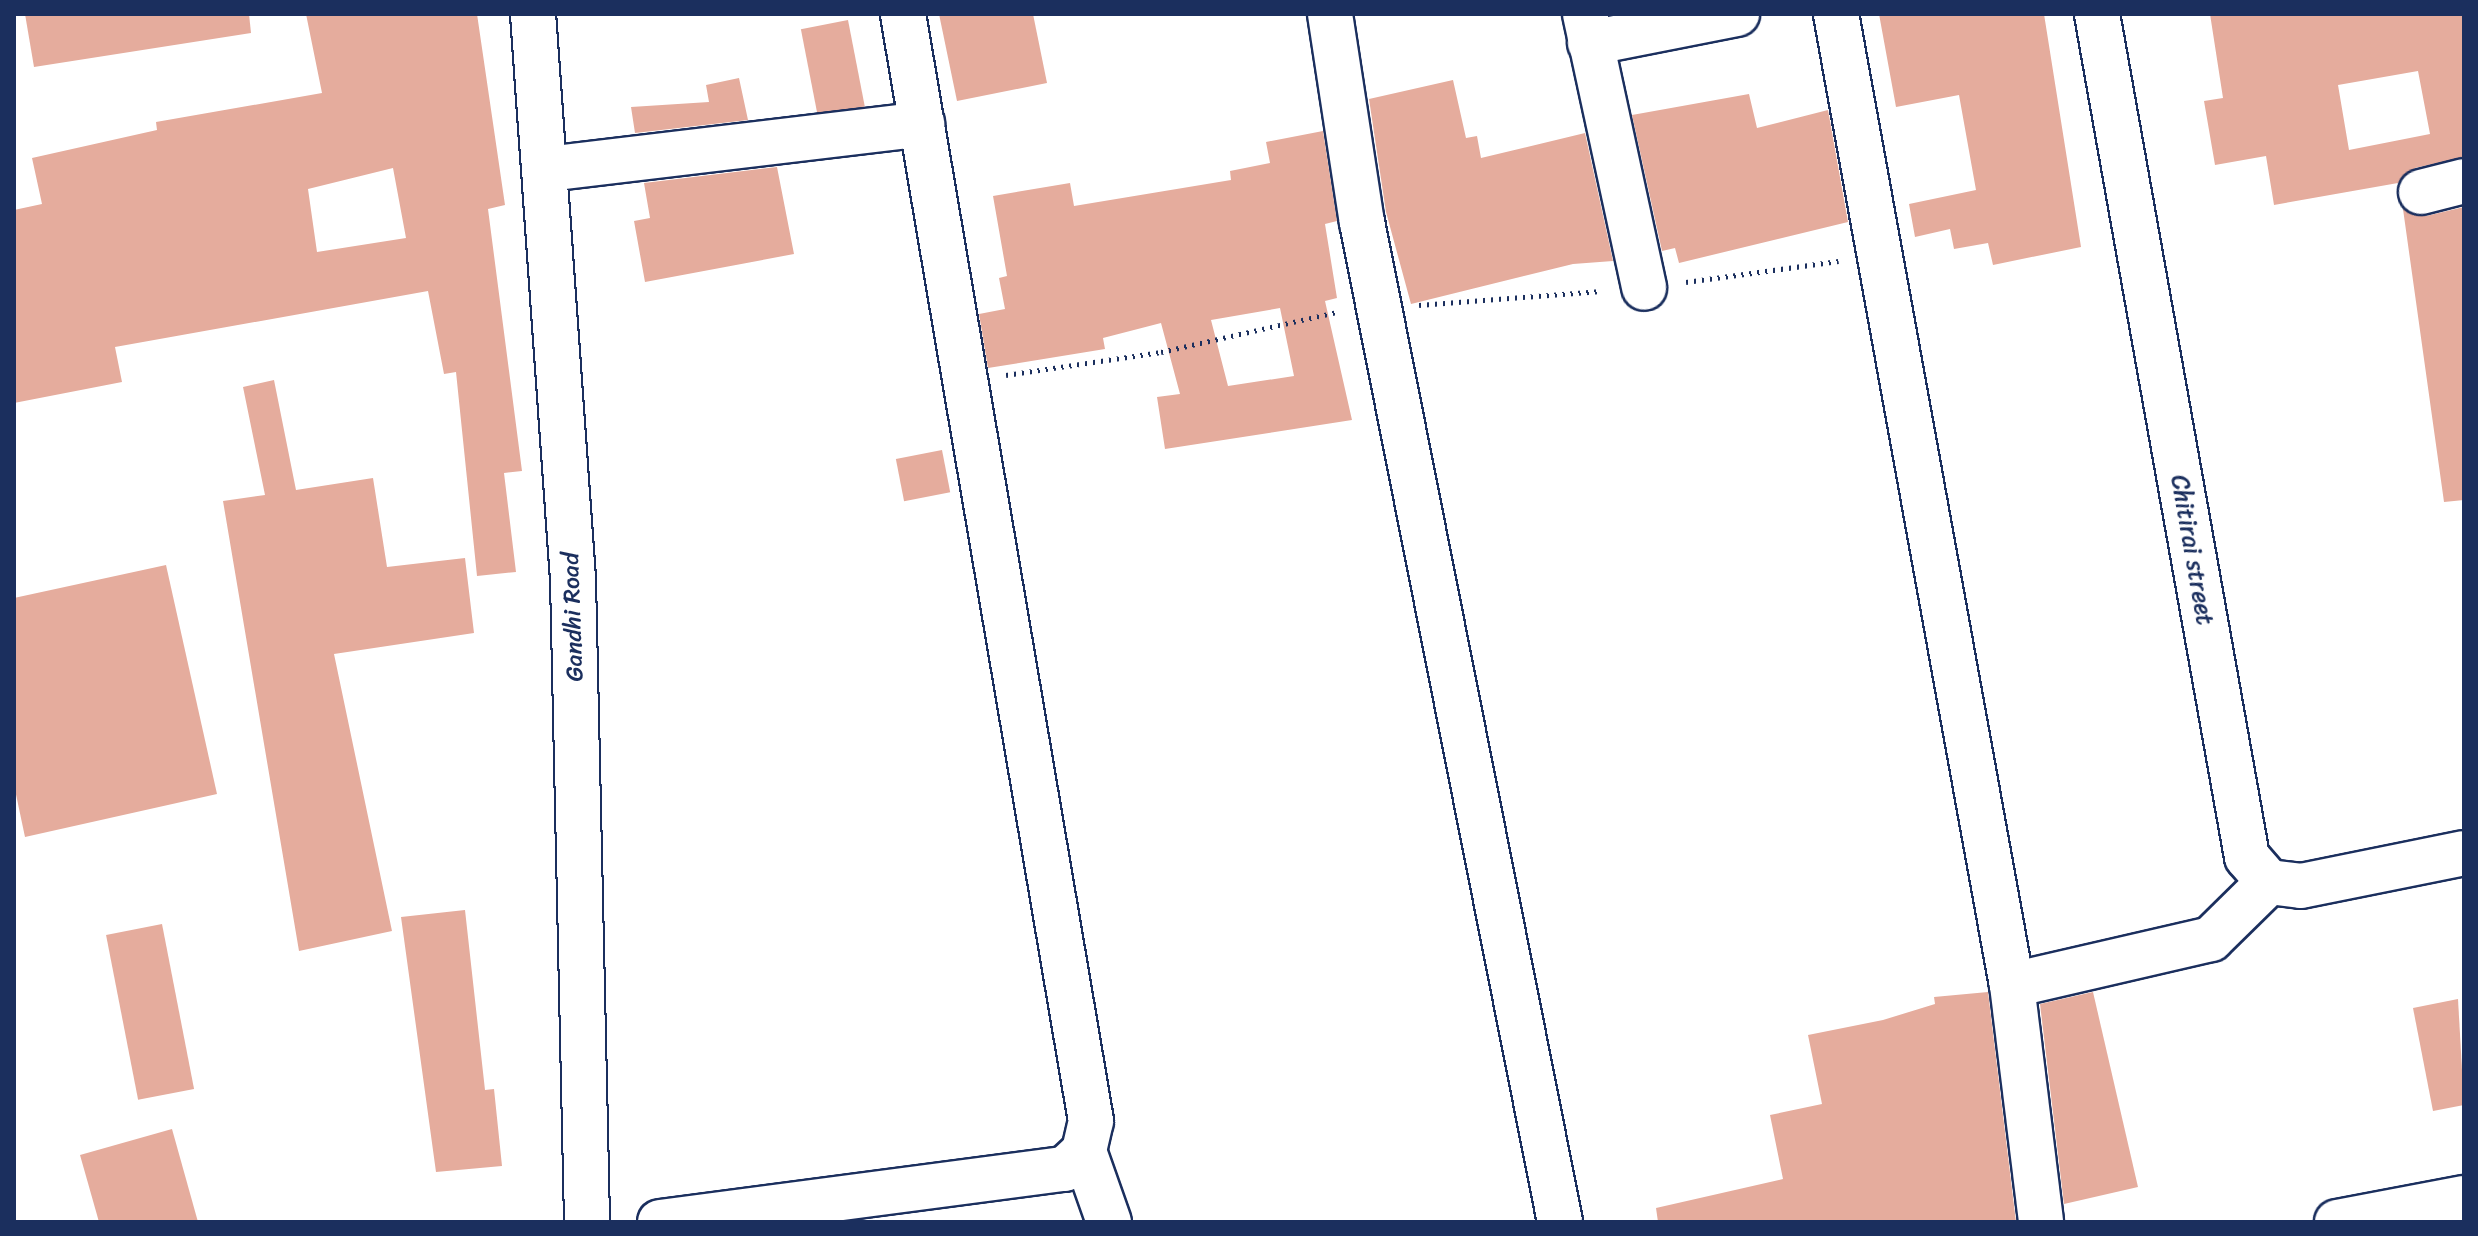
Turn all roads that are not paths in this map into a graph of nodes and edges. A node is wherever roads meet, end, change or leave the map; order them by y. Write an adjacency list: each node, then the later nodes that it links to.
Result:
1 (533, 14): 9 (street, Gandhi Road)
2 (903, 14): 8 (street)
3 (1330, 14): 21 (street)
4 (1737, 14): 7 (street)
5 (1836, 14): 15 (street)
6 (2097, 14): 14 (street, Chitirai street)
7 (1588, 28): 12 (street)
8 (922, 124): 9 (street); 16 (street)
9 (547, 169): 18 (street, Gandhi Road)
10 (2464, 181): 11 (street)
11 (2421, 192)
12 (1644, 288)
13 (2464, 853): 14 (street)
14 (2269, 882): 15 (street)
15 (2012, 985): 22 (street)
16 (1084, 1151): 19 (street); 20 (street)
17 (2464, 1198): 23 (street)
18 (587, 1222)
19 (660, 1222)
20 (1109, 1222)
21 (1560, 1222)
22 (2041, 1222)
23 (2337, 1222)

